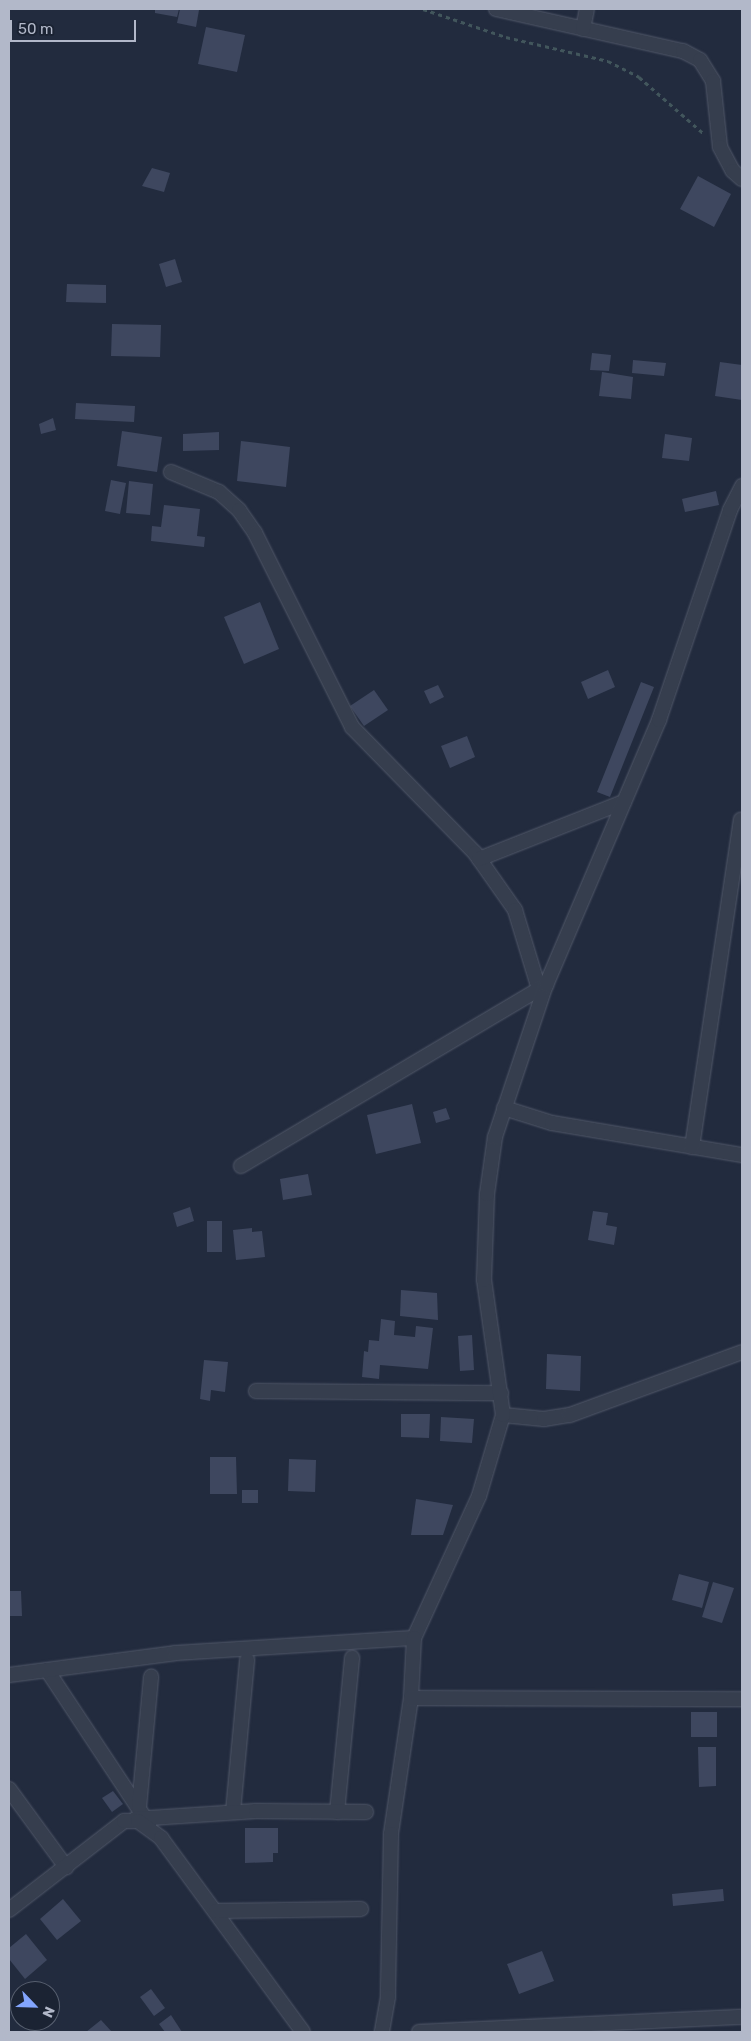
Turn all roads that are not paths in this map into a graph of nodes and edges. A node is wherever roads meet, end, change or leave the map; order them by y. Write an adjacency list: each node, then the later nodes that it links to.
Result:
1 (496, 9): 3 (street)
2 (587, 9): 3 (street)
3 (583, 29): 4 (street)
4 (742, 179)
5 (171, 472): 9 (street)
6 (742, 486): 7 (street)
7 (624, 802): 9 (street); 10 (street)
8 (741, 820): 12 (street)
9 (479, 859): 10 (street)
10 (543, 987): 11 (street); 14 (street)
11 (504, 1108): 12 (street); 17 (street)
12 (692, 1147): 13 (street)
13 (742, 1155)
14 (241, 1166)
15 (742, 1352): 18 (street)
16 (256, 1391): 17 (street)
17 (501, 1393): 18 (street)
18 (503, 1416): 19 (street)
19 (414, 1638): 22 (street); 25 (street)
20 (352, 1658): 29 (street)
21 (247, 1660): 28 (street)
22 (47, 1670): 23 (street); 31 (street)
23 (9, 1675)
24 (151, 1677): 31 (street)
25 (411, 1698): 26 (street); 38 (street)
26 (742, 1699)
27 (9, 1790): 32 (street)
28 (233, 1812): 29 (street); 31 (street)
29 (337, 1812): 30 (street)
30 (366, 1812)
31 (145, 1817): 32 (street); 35 (street)
32 (66, 1867): 34 (street)
33 (361, 1909): 35 (street)
34 (9, 1910)
35 (216, 1912): 37 (street)
36 (742, 2017): 39 (street)
37 (303, 2032)
38 (382, 2032)
39 (419, 2032)

